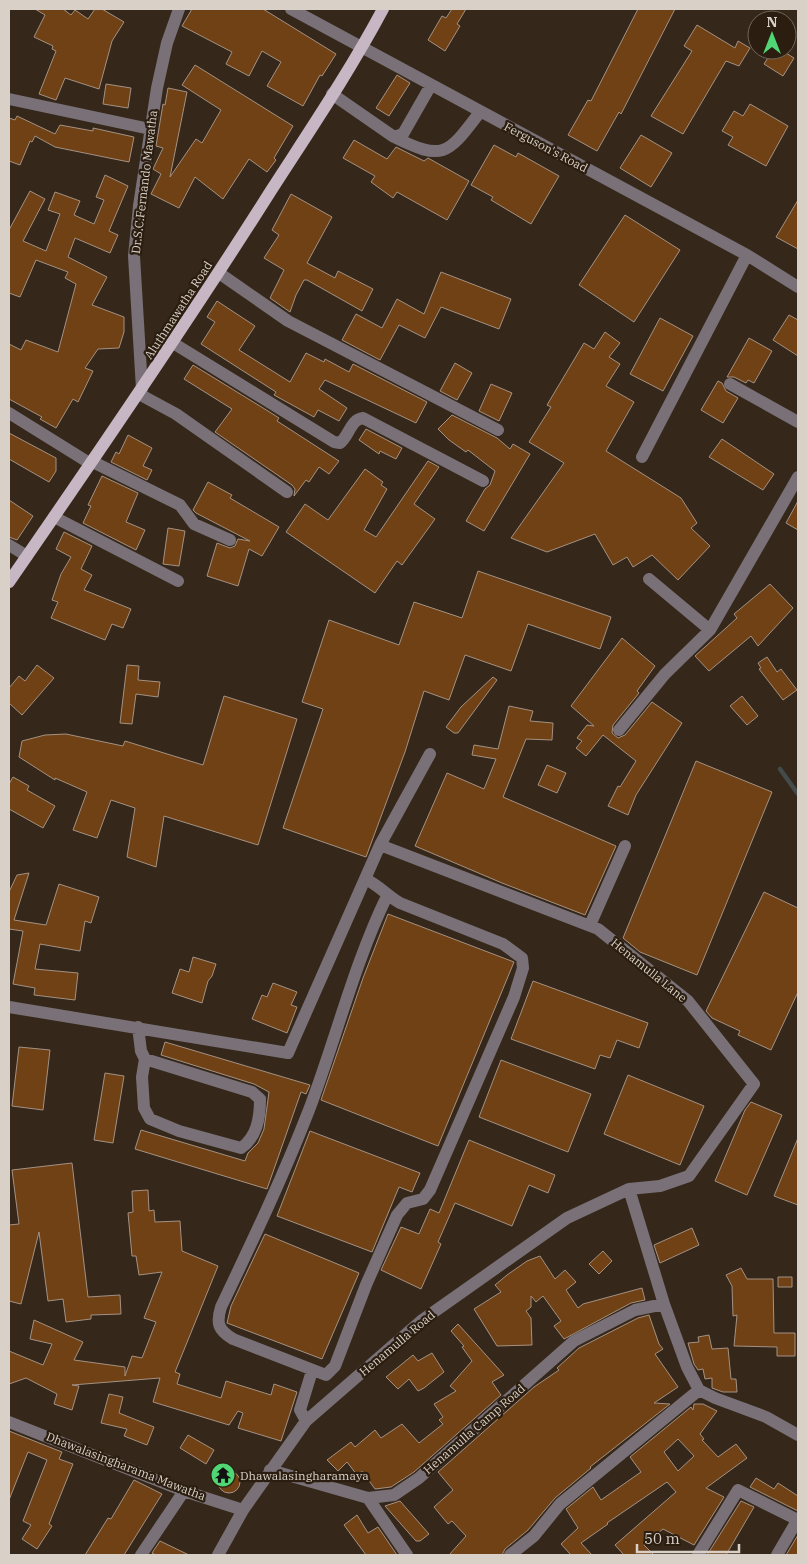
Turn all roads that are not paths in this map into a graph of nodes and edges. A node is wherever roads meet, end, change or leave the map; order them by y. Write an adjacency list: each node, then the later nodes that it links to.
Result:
1 (179, 9): 9 (street, Dr.S.C.Fernando Mawatha)
2 (291, 9): 4 (street, Ferguson's Road)
3 (383, 9): 4 (main road, Aluthmawatha Road)
4 (362, 48): 5 (street, Ferguson's Road); 6 (main road, Aluthmawatha Road)
5 (431, 85): 8 (street, Ferguson's Road); 10 (street)
6 (332, 94): 10 (street); 12 (main road, Aluthmawatha Road)
7 (9, 99): 9 (street)
8 (480, 112): 10 (street); 11 (street, Ferguson's Road)
9 (150, 129): 16 (street, Dr.S.C.Fernando Mawatha)
10 (394, 137)
11 (747, 255): 13 (street, Ferguson's Road); 20 (street)
12 (219, 273): 14 (main road, Aluthmawatha Road); 19 (street)
13 (798, 287)
14 (173, 342): 16 (main road, Aluthmawatha Road); 23 (street)
15 (730, 384): 18 (street)
16 (140, 392): 21 (main road, Aluthmawatha Road); 24 (street)
17 (9, 413): 21 (street)
18 (798, 422)
19 (498, 430)
20 (642, 457)
21 (92, 463): 25 (main road, Aluthmawatha Road); 26 (street)
22 (798, 477): 32 (street)
23 (483, 481)
24 (287, 492)
25 (54, 517): 28 (main road, Aluthmawatha Road); 30 (street)
26 (230, 540)
27 (9, 545): 28 (street)
28 (27, 556): 31 (main road, Aluthmawatha Road)
29 (649, 579): 32 (street)
30 (178, 581)
31 (9, 582)
32 (710, 630): 33 (street)
33 (619, 730)
34 (430, 754): 35 (street)
35 (380, 845): 37 (street); 39 (street, Henamulla Lane)
36 (625, 846): 39 (street)
37 (365, 880): 38 (street); 41 (street)
38 (387, 896): 45 (street); 45 (street)
39 (590, 926): 43 (street, Henamulla Lane)
40 (9, 1007): 41 (street)
41 (138, 1027): 42 (street)
42 (145, 1059): 42 (street)
43 (629, 1189): 44 (street); 47 (street, Henamulla Road)
44 (664, 1304): 46 (street); 52 (street, Henamulla Camp Road)
45 (312, 1371): 47 (street)
46 (699, 1390): 49 (street); 58 (street)
47 (306, 1420): 50 (street, Henamulla Road)
48 (9, 1422): 51 (street, Dhawalasingharama Mawatha)
49 (798, 1435)
50 (270, 1470): 52 (street, Henamulla Camp Road); 53 (street, Henamulla Road)
51 (184, 1491): 53 (street, Dhawalasingharama Mawatha); 55 (street)
52 (368, 1498): 57 (street)
53 (243, 1510): 56 (street, Henamulla Road)
54 (798, 1520): 59 (street); 60 (street)
55 (141, 1555)
56 (218, 1555)
57 (407, 1555)
58 (510, 1555)
59 (698, 1555)
60 (778, 1555)

